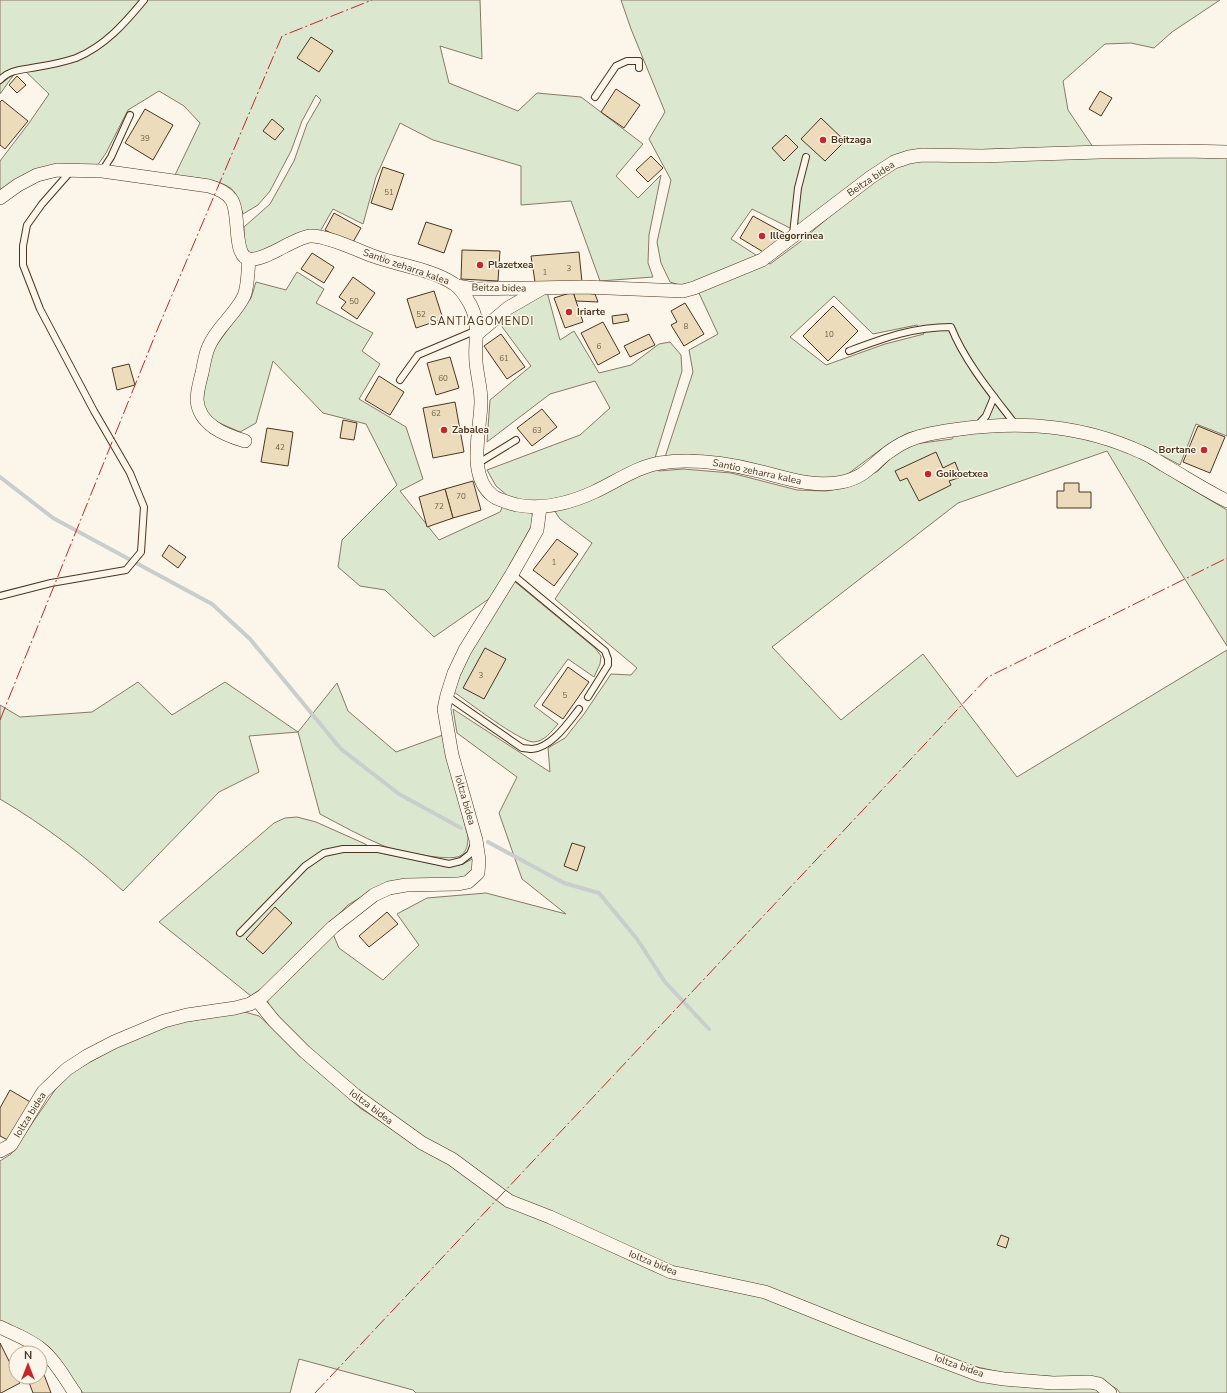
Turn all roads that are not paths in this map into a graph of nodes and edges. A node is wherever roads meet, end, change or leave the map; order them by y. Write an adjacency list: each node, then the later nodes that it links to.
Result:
1 (144, 0): 3 (lane)
2 (639, 68): 4 (lane)
3 (0, 80)
4 (595, 97)
5 (130, 114): 9 (lane)
6 (1227, 152): 11 (street, Beitza bidea)
7 (806, 157): 11 (lane)
8 (72, 170): 9 (street); 10 (street); 27 (lane)
9 (102, 171): 12 (street)
10 (0, 198)
11 (792, 237): 14 (street, Beitza bidea)
12 (249, 259): 13 (street, Santio zeharra kalea); 21 (street)
13 (457, 286): 14 (street, Beitza bidea); 15 (street, Santio zeharra kalea)
14 (541, 289): 15 (street, Beitza bidea)
15 (477, 332): 17 (lane); 23 (street, Santio zeharra kalea)
16 (849, 351): 18 (lane)
17 (400, 380)
18 (994, 397): 19 (lane); 20 (lane)
19 (1016, 426): 20 (street, Santio zeharra kalea); 24 (street, Santio zeharra kalea)
20 (976, 427): 25 (street, Santio zeharra kalea)
21 (245, 440)
22 (516, 440): 23 (lane)
23 (477, 464): 25 (street, Santio zeharra kalea)
24 (1227, 501)
25 (540, 508): 26 (street, Ioltza bidea)
26 (512, 574): 28 (street, Ioltza bidea); 29 (lane)
27 (0, 596)
28 (447, 696): 30 (lane); 31 (street, Ioltza bidea)
29 (588, 697)
30 (579, 709)
31 (476, 840): 32 (lane); 33 (street, Ioltza bidea)
32 (240, 933)
33 (257, 1000): 34 (street, Ioltza bidea); 37 (street, Ioltza bidea)
34 (0, 1151)
35 (0, 1328): 36 (street)
36 (75, 1393)
37 (1110, 1393)

